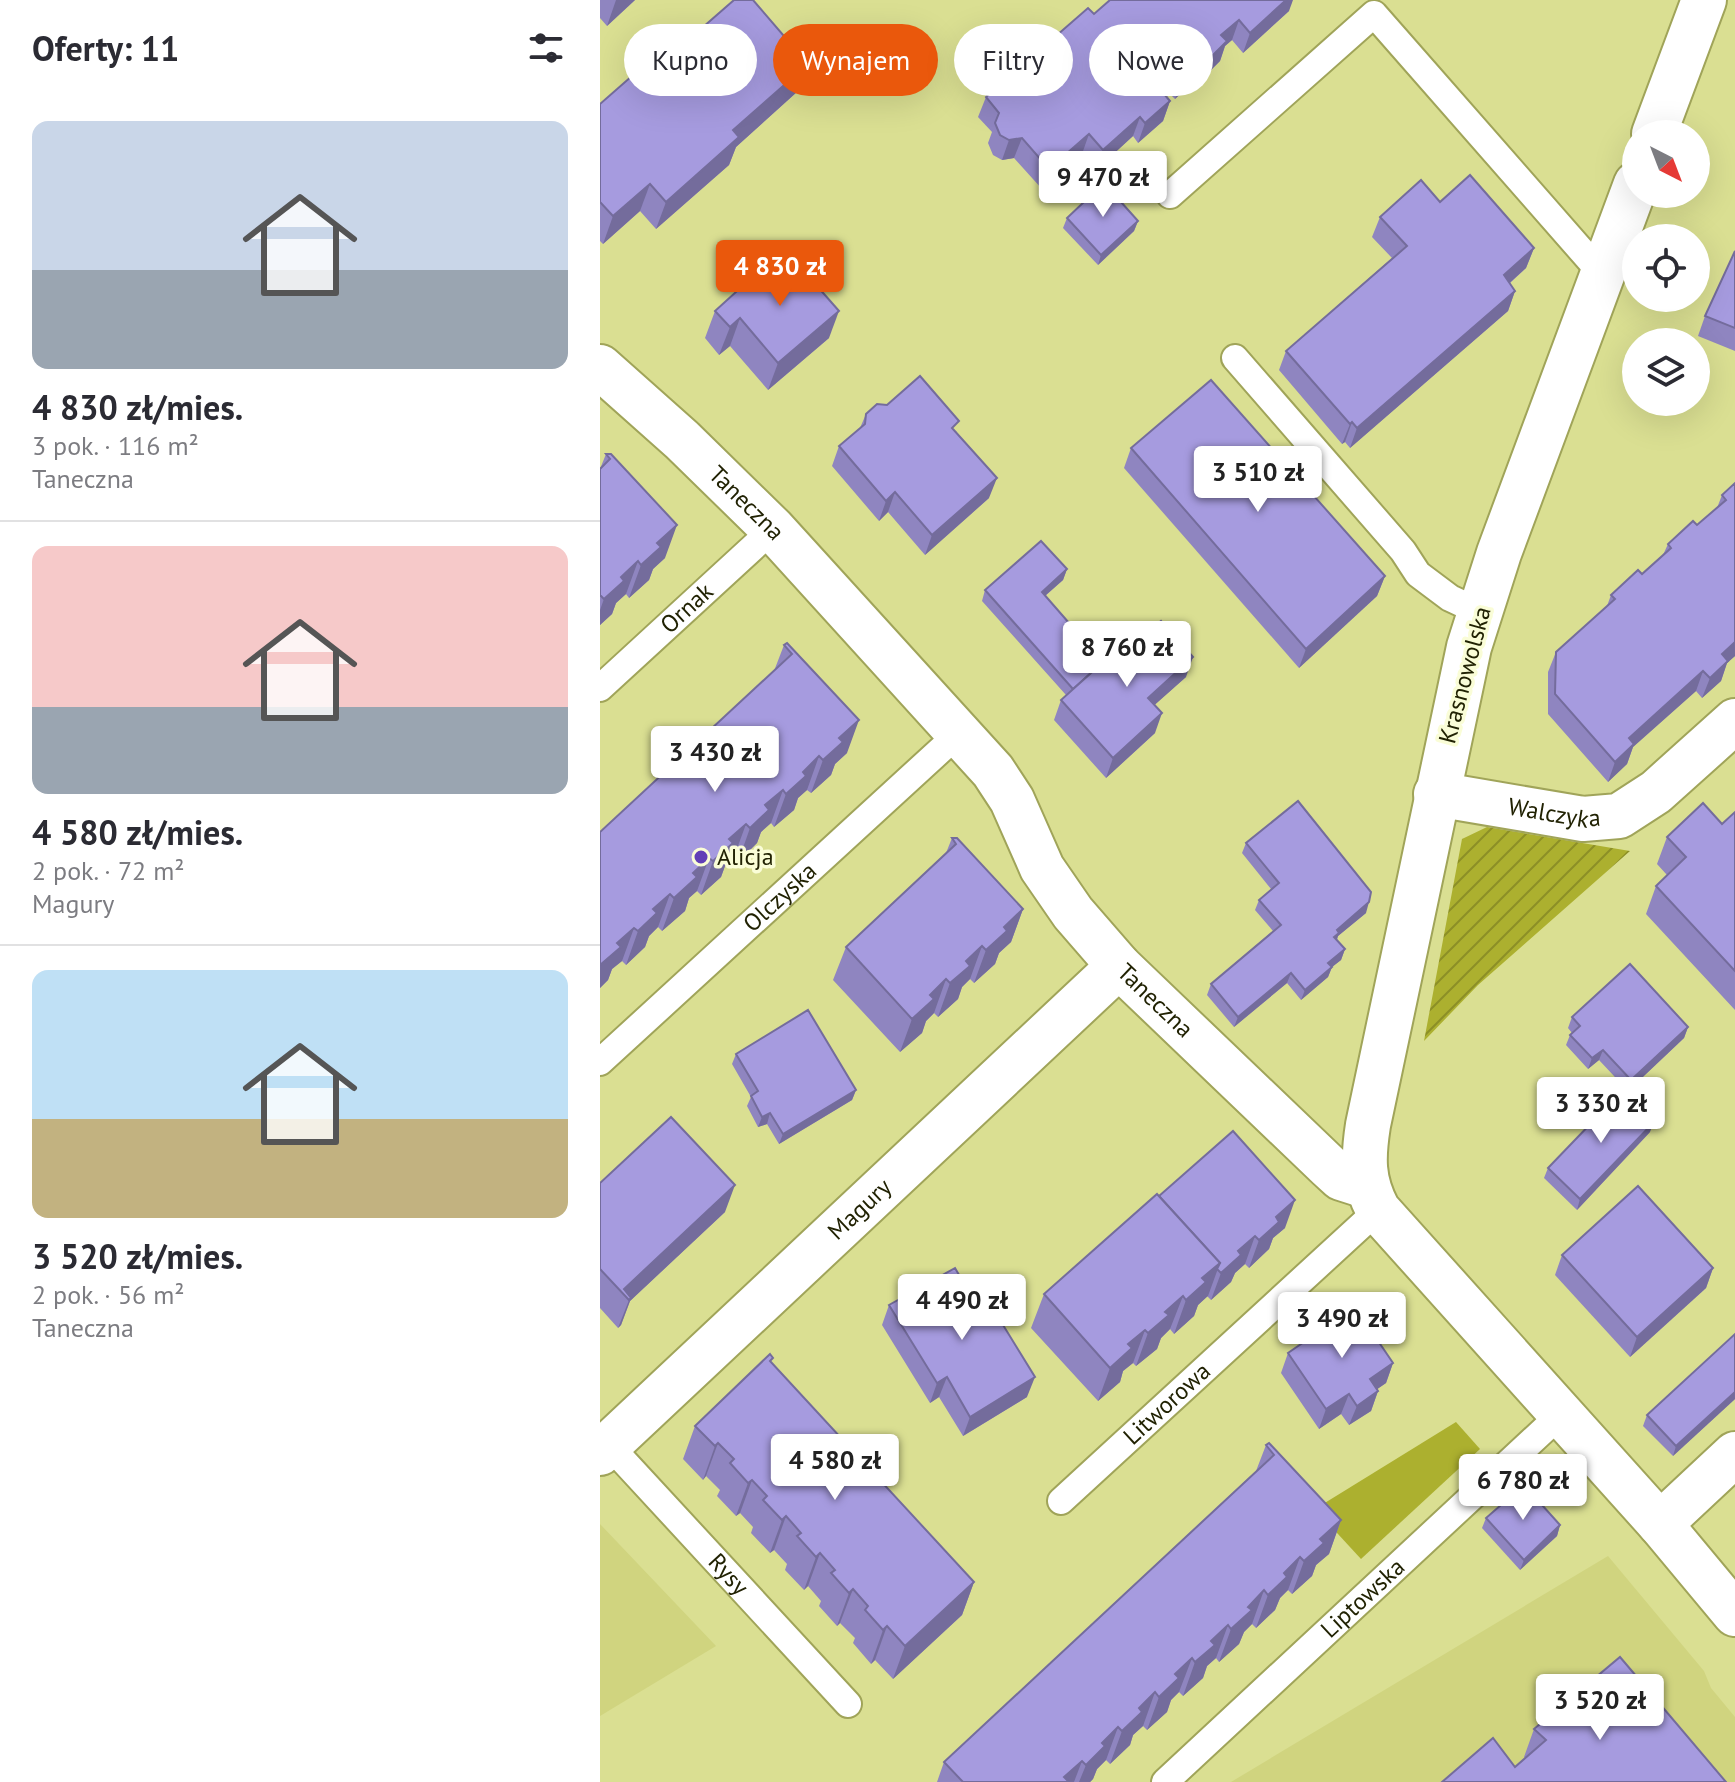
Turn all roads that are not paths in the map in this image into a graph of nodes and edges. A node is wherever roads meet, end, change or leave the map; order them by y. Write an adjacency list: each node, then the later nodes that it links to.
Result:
1 (1704, 0): 2 (street)
2 (1659, 120)
3 (1170, 195): 5 (lane)
4 (1627, 208): 5 (street, Krasnowolska)
5 (1602, 274): 9 (street, Krasnowolska)
6 (1235, 358): 9 (lane)
7 (600, 367): 8 (street, Taneczna)
8 (773, 529): 10 (lane, Ornak); 12 (street, Taneczna)
9 (1480, 612): 13 (street, Krasnowolska)
10 (600, 688)
11 (1735, 721): 13 (street, Walczyka)
12 (958, 734): 14 (street, Taneczna); 15 (lane, Olczyska)
13 (1436, 794): 16 (street, Krasnowolska)
14 (1119, 966): 16 (street, Taneczna); 18 (street, Magury)
15 (600, 1062)
16 (1372, 1198): 17 (street, Taneczna); 20 (lane, Litworowa)
17 (1561, 1414): 21 (street, Taneczna); 24 (lane, Liptowska)
18 (604, 1449): 23 (lane, Rysy)
19 (1735, 1454): 21 (street)
20 (1061, 1501)
21 (1660, 1524): 22 (street, Taneczna)
22 (1735, 1614)
23 (848, 1704)
24 (1165, 1782)

